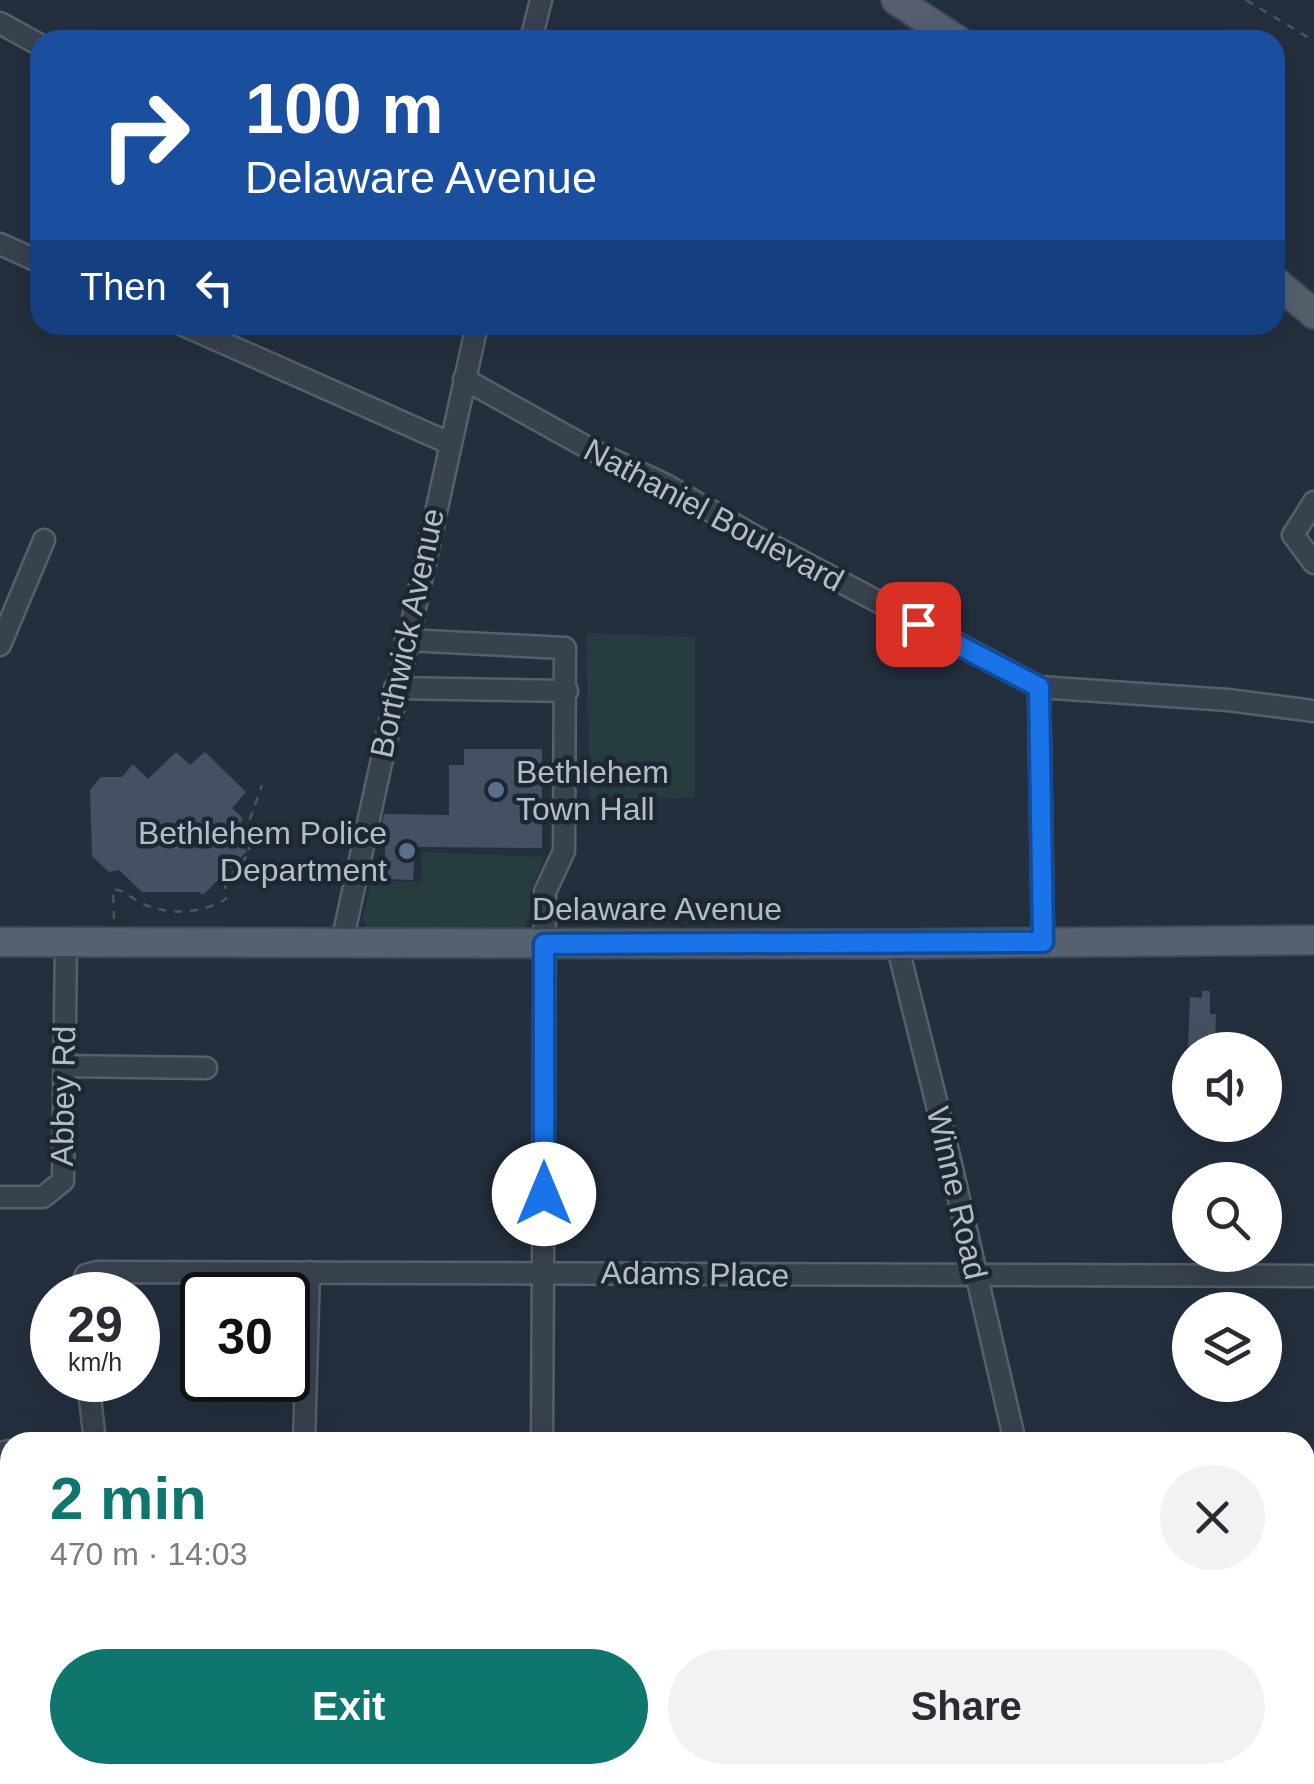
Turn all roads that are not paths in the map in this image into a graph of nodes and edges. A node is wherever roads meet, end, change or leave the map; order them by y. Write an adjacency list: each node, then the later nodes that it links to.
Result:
1 (541, 0): 4 (street)
2 (896, 0): 5 (main road)
3 (0, 24): 6 (street)
4 (534, 30)
5 (942, 30)
6 (30, 40)
7 (0, 244): 8 (street)
8 (30, 258)
9 (1285, 290): 10 (main road)
10 (1314, 314)
11 (206, 335): 14 (street)
12 (475, 335): 13 (street, Borthwick Avenue)
13 (464, 379): 14 (street, Borthwick Avenue); 20 (street, Nathaniel Boulevard)
14 (449, 443): 18 (street, Borthwick Avenue)
15 (1314, 502): 17 (street)
16 (44, 540): 19 (street)
17 (1314, 564)
18 (406, 640): 21 (street, Borthwick Avenue); 22 (street)
19 (0, 645)
20 (1039, 687): 23 (street, Nathaniel Boulevard); 28 (street)
21 (395, 688): 22 (street); 27 (street, Borthwick Avenue)
22 (567, 691): 29 (street)
23 (1314, 711)
24 (1314, 940): 28 (main road, Delaware Avenue)
25 (0, 942): 26 (main road, Delaware Avenue)
26 (66, 942): 27 (main road, Delaware Avenue); 31 (street, Abbey Rd)
27 (342, 942): 29 (main road, Delaware Avenue)
28 (1043, 942): 30 (main road, Delaware Avenue)
29 (544, 944): 30 (main road, Delaware Avenue); 35 (street)
30 (897, 944): 37 (street, Winne Road)
31 (64, 1066): 32 (street); 33 (street, Abbey Rd)
32 (206, 1068)
33 (0, 1197)
34 (310, 1272): 35 (street, Adams Place)
35 (544, 1272): 37 (street, Adams Place); 42 (street)
36 (1314, 1276): 37 (street, Adams Place)
37 (977, 1278): 43 (street, Winne Road)
38 (90, 1402): 40 (street)
39 (305, 1402): 41 (street)
40 (94, 1432)
41 (304, 1432)
42 (542, 1432)
43 (1012, 1432)

